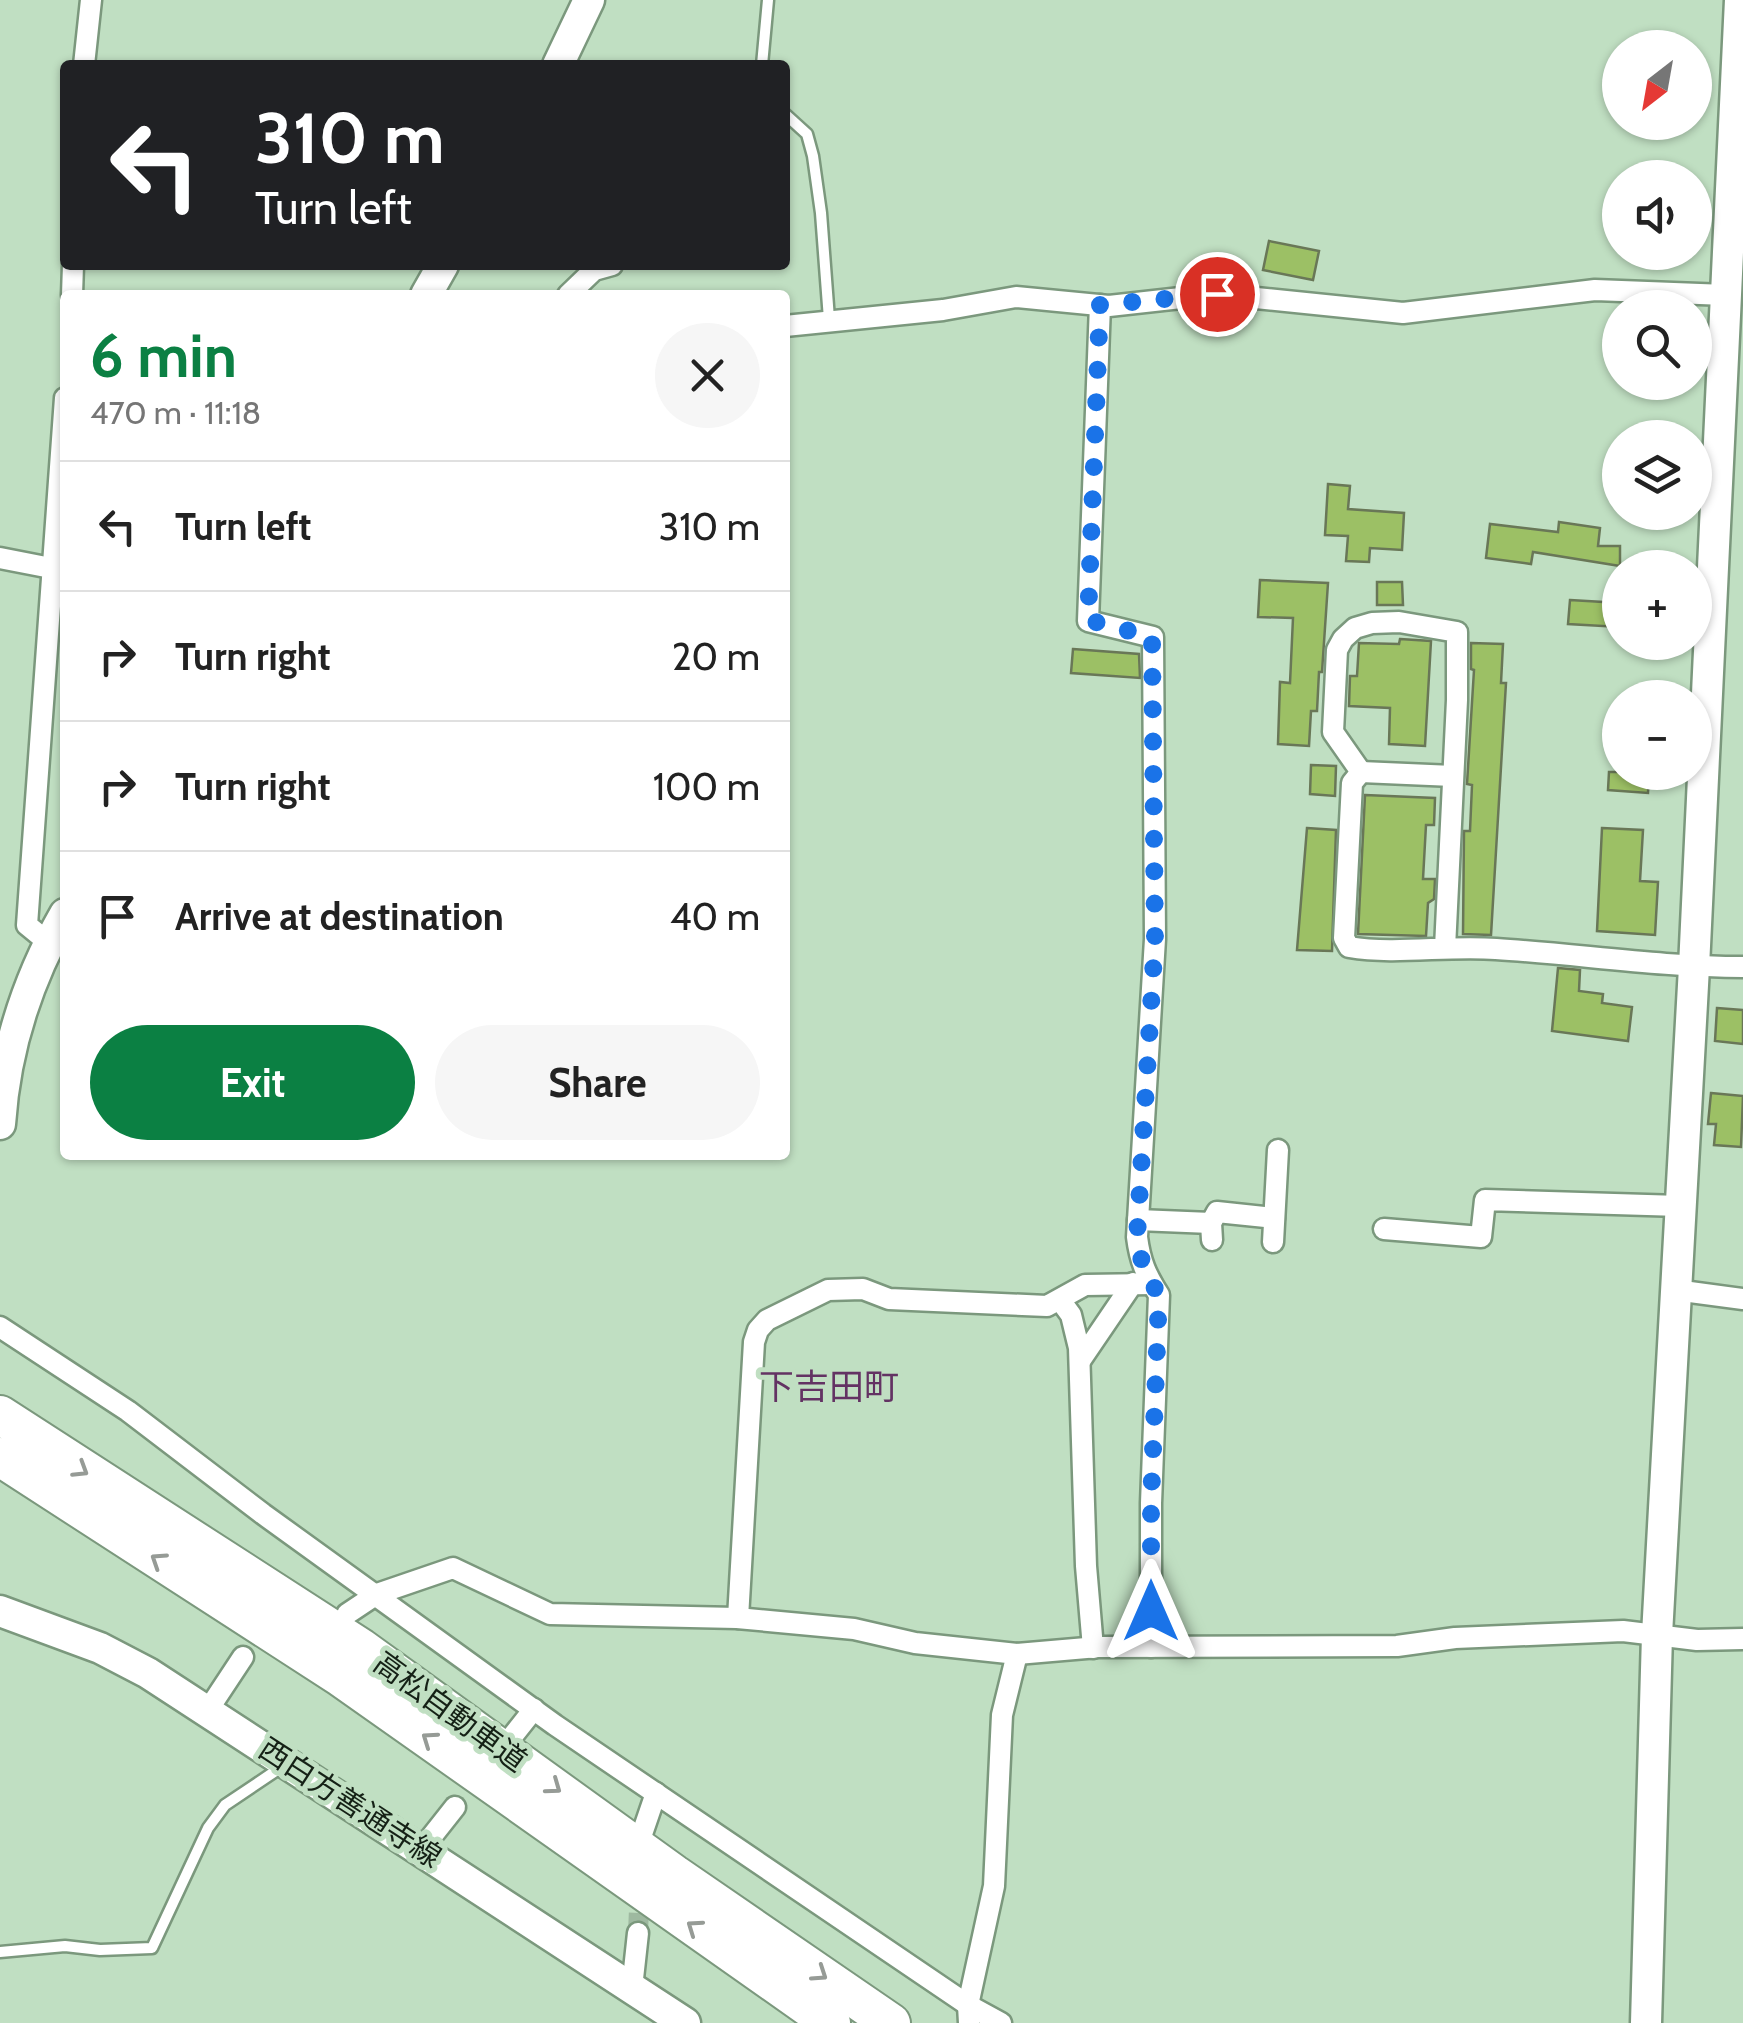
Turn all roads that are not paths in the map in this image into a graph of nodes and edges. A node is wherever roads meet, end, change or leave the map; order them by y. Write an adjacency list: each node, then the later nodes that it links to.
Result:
1 (90, 0): 5 (street)
2 (589, 0): 6 (street)
3 (768, 0): 7 (lane)
4 (1740, 0): 11 (street)
5 (84, 60)
6 (560, 60)
7 (762, 60)
8 (790, 119): 13 (lane)
9 (594, 270): 10 (street)
10 (573, 290)
11 (1726, 295): 12 (street); 23 (street)
12 (1100, 305): 13 (street); 29 (street)
13 (829, 319): 14 (street)
14 (790, 325)
15 (60, 459): 17 (street)
16 (0, 558): 17 (street)
17 (51, 568): 21 (street)
18 (1362, 772): 19 (street); 19 (street); 22 (street)
19 (1453, 776): 22 (street)
20 (60, 923): 21 (street)
21 (49, 942): 25 (street)
22 (1445, 948): 23 (street)
23 (1694, 967): 24 (street); 27 (street)
24 (1743, 968)
25 (0, 1124)
26 (1278, 1150): 28 (street)
27 (1680, 1206): 30 (street); 33 (street)
28 (1274, 1218): 29 (street); 31 (street)
29 (1138, 1220): 32 (street)
30 (1384, 1230)
31 (1273, 1242)
32 (1142, 1284): 35 (street); 37 (street); 46 (street)
33 (1675, 1290): 34 (street); 44 (street)
34 (1743, 1299)
35 (1060, 1300): 37 (street); 43 (street)
36 (0, 1327): 40 (street)
37 (1080, 1361): 47 (street)
38 (0, 1416): 64 (highway, 高松自動車道, one-way to 64)
39 (0, 1457): 63 (highway, 高松自動車道, one-way to 39)
40 (378, 1594): 42 (street); 43 (street); 50 (street)
41 (0, 1611): 51 (street, 西白方善通寺線)
42 (347, 1614)
43 (738, 1618): 48 (street)
44 (1657, 1635): 45 (street); 46 (street); 66 (street)
45 (1743, 1639)
46 (1151, 1647): 47 (street)
47 (1093, 1648): 48 (street)
48 (1017, 1654): 61 (street)
49 (243, 1658): 51 (street)
50 (534, 1709): 52 (street); 54 (street)
51 (208, 1710): 53 (street, 西白方善通寺線)
52 (507, 1743)
53 (288, 1762): 57 (street, 西白方善通寺線); 59 (lane)
54 (656, 1793): 56 (street); 61 (street)
55 (455, 1807): 57 (street)
56 (642, 1834)
57 (421, 1850): 60 (street, 西白方善通寺線)
58 (638, 1933): 60 (street)
59 (0, 1952)
60 (632, 1988): 62 (street, 西白方善通寺線)
61 (968, 2014): 65 (street)
62 (685, 2023)
63 (831, 2023)
64 (891, 2023)
65 (1001, 2023)
66 (1646, 2023)

